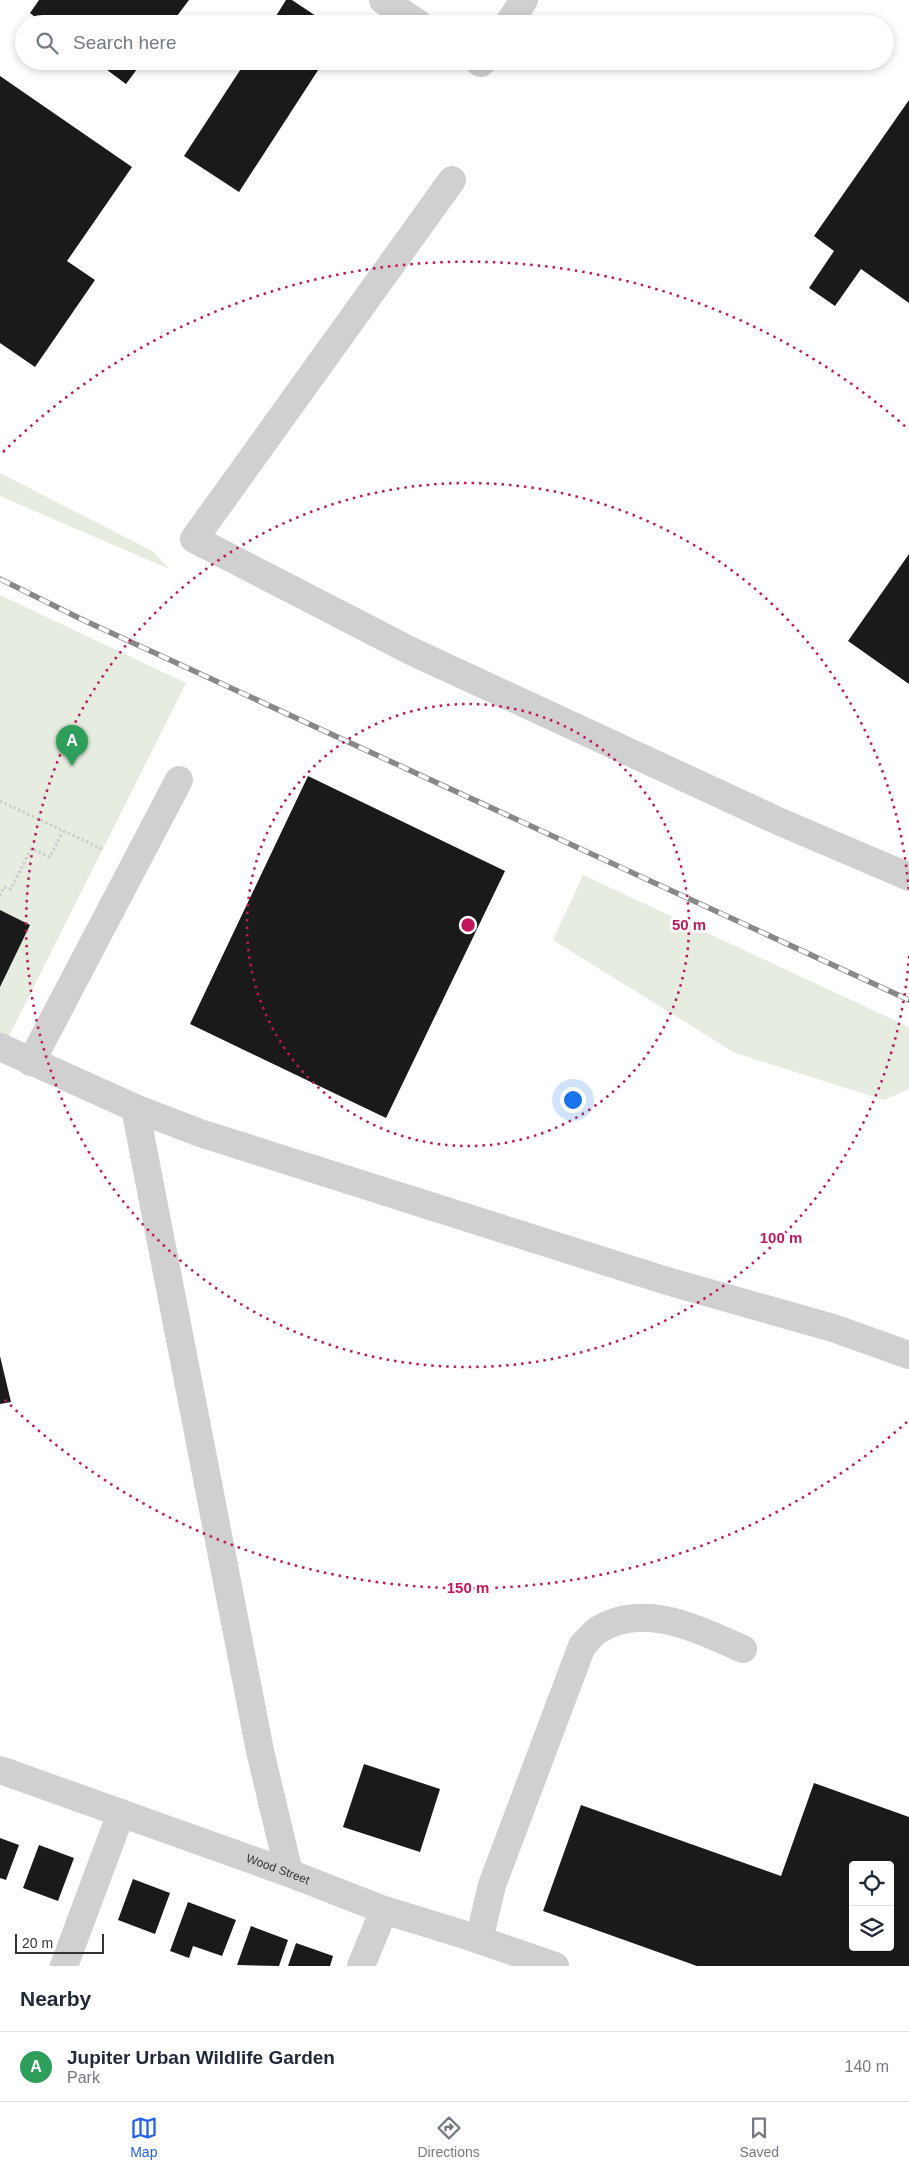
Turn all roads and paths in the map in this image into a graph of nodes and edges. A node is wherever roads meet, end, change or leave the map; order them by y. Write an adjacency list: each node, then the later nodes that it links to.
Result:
1 (383, 0): 3 (street)
2 (524, 0): 4 (street)
3 (406, 15)
4 (514, 15)
5 (452, 180): 10 (street)
6 (179, 780): 13 (street)
7 (0, 801): 8 (path)
8 (63, 831): 9 (path); 11 (path)
9 (102, 849)
10 (909, 877)
11 (0, 896)
12 (0, 1047): 13 (street)
13 (31, 1062): 14 (street)
14 (135, 1108): 15 (street); 19 (street)
15 (909, 1355)
16 (743, 1649): 21 (street)
17 (0, 1770): 18 (street, Wood Street)
18 (121, 1813): 19 (street, Wood Street); 22 (street)
19 (289, 1873): 20 (street, Wood Street)
20 (384, 1910): 21 (street, Wood Street); 23 (street)
21 (479, 1940): 24 (street, Wood Street)
22 (64, 1966)
23 (361, 1966)
24 (555, 1966)

